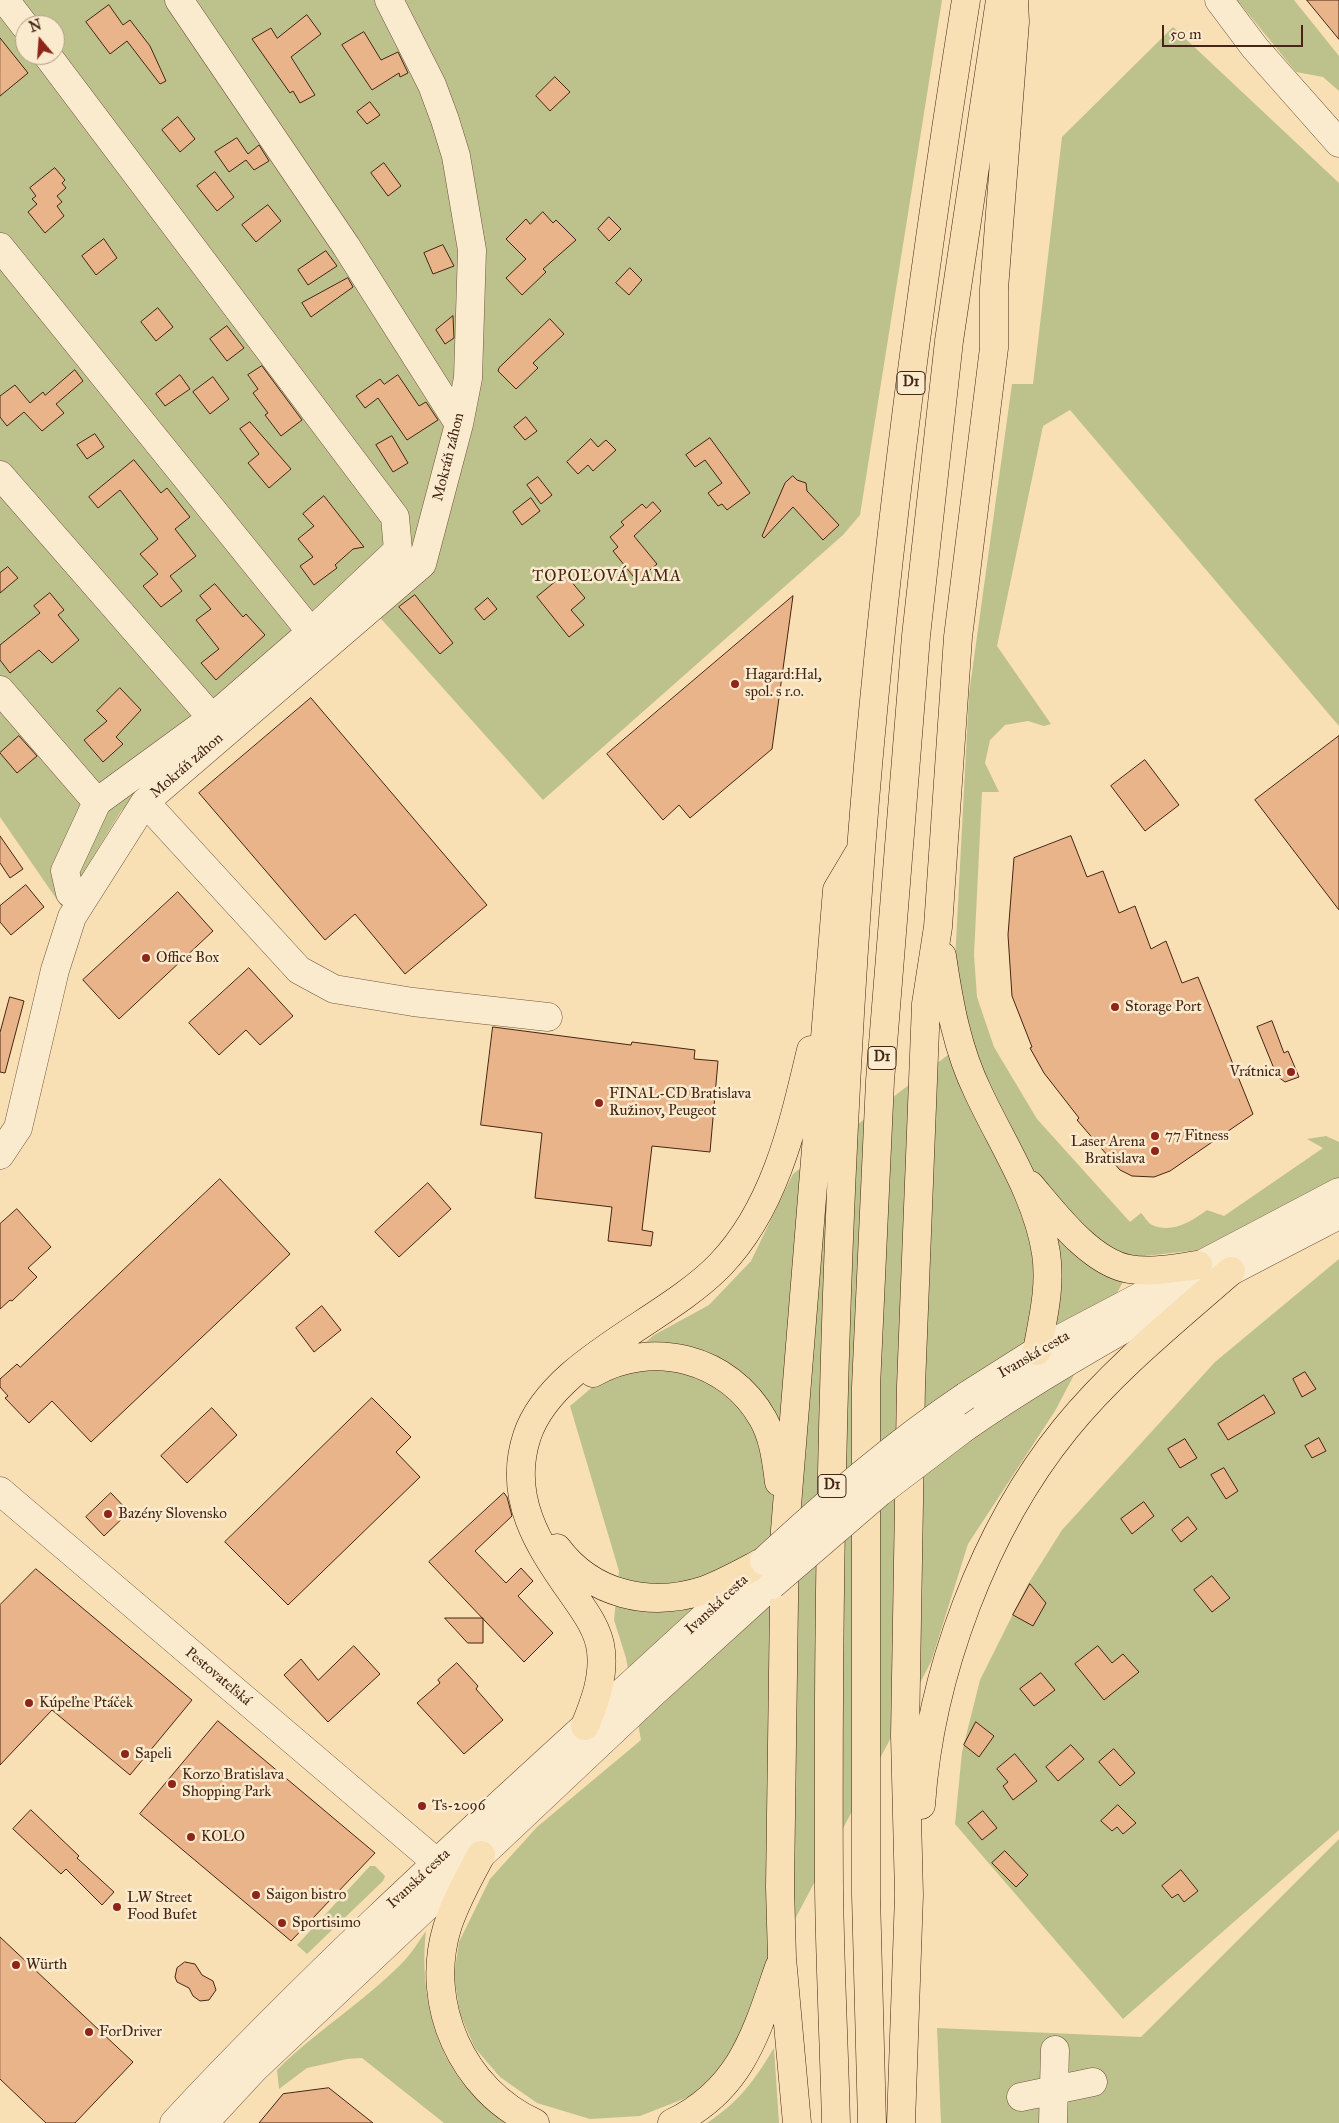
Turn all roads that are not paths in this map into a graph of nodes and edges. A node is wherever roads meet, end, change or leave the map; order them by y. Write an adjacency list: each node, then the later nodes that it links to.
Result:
1 (5, 0): 8 (street)
2 (179, 0): 12 (street)
3 (390, 0): 12 (street, Mokráň záhon)
4 (966, 0): 19 (highway, D1)
5 (1000, 0): 51 (highway, D1)
6 (1014, 0): 21 (highway)
7 (1220, 0): 10 (street)
8 (17, 15)
9 (55, 65): 14 (street)
10 (1339, 143)
11 (0, 246): 14 (street)
12 (458, 424): 18 (street, Mokráň záhon)
13 (0, 475): 16 (street)
14 (311, 632): 16 (street)
15 (0, 690): 17 (street)
16 (212, 718): 17 (street)
17 (97, 802): 20 (street)
18 (145, 802): 23 (street, Mokráň záhon); 24 (street, Mokráň záhon)
19 (861, 849): 22 (highway); 50 (highway, D1)
20 (70, 893)
21 (938, 927): 25 (highway); 39 (highway)
22 (829, 973): 31 (highway); 34 (highway)
23 (548, 1017)
24 (0, 1155)
25 (1021, 1175): 28 (highway); 30 (highway)
26 (1339, 1192): 28 (street, Ivanská cesta)
27 (1339, 1215): 29 (street, Ivanská cesta)
28 (1198, 1265): 30 (street, Ivanská cesta)
29 (1231, 1271): 32 (street, Ivanská cesta); 39 (highway)
30 (1037, 1351): 32 (street); 35 (street, Ivanská cesta, bridge)
31 (565, 1387): 34 (highway); 35 (highway); 36 (highway)
32 (1012, 1395): 37 (street, Ivanská cesta, bridge)
33 (0, 1491): 38 (street, Pestovateľská)
34 (785, 1530): 40 (highway)
35 (764, 1561): 36 (street, Ivanská cesta)
36 (585, 1726): 38 (street, Ivanská cesta)
37 (481, 1855): 38 (street, Ivanská cesta); 47 (highway)
38 (446, 1871): 45 (street, Ivanská cesta); 46 (street, Ivanská cesta)
39 (908, 1895): 52 (highway)
40 (782, 1958): 48 (highway); 49 (highway)
41 (1055, 2050): 43 (street)
42 (1093, 2082): 43 (street)
43 (1054, 2090): 44 (street); 53 (street)
44 (1021, 2097)
45 (174, 2123)
46 (204, 2123)
47 (535, 2123)
48 (672, 2123)
49 (797, 2123)
50 (836, 2123)
51 (872, 2123)
52 (901, 2123)
53 (1053, 2123)

